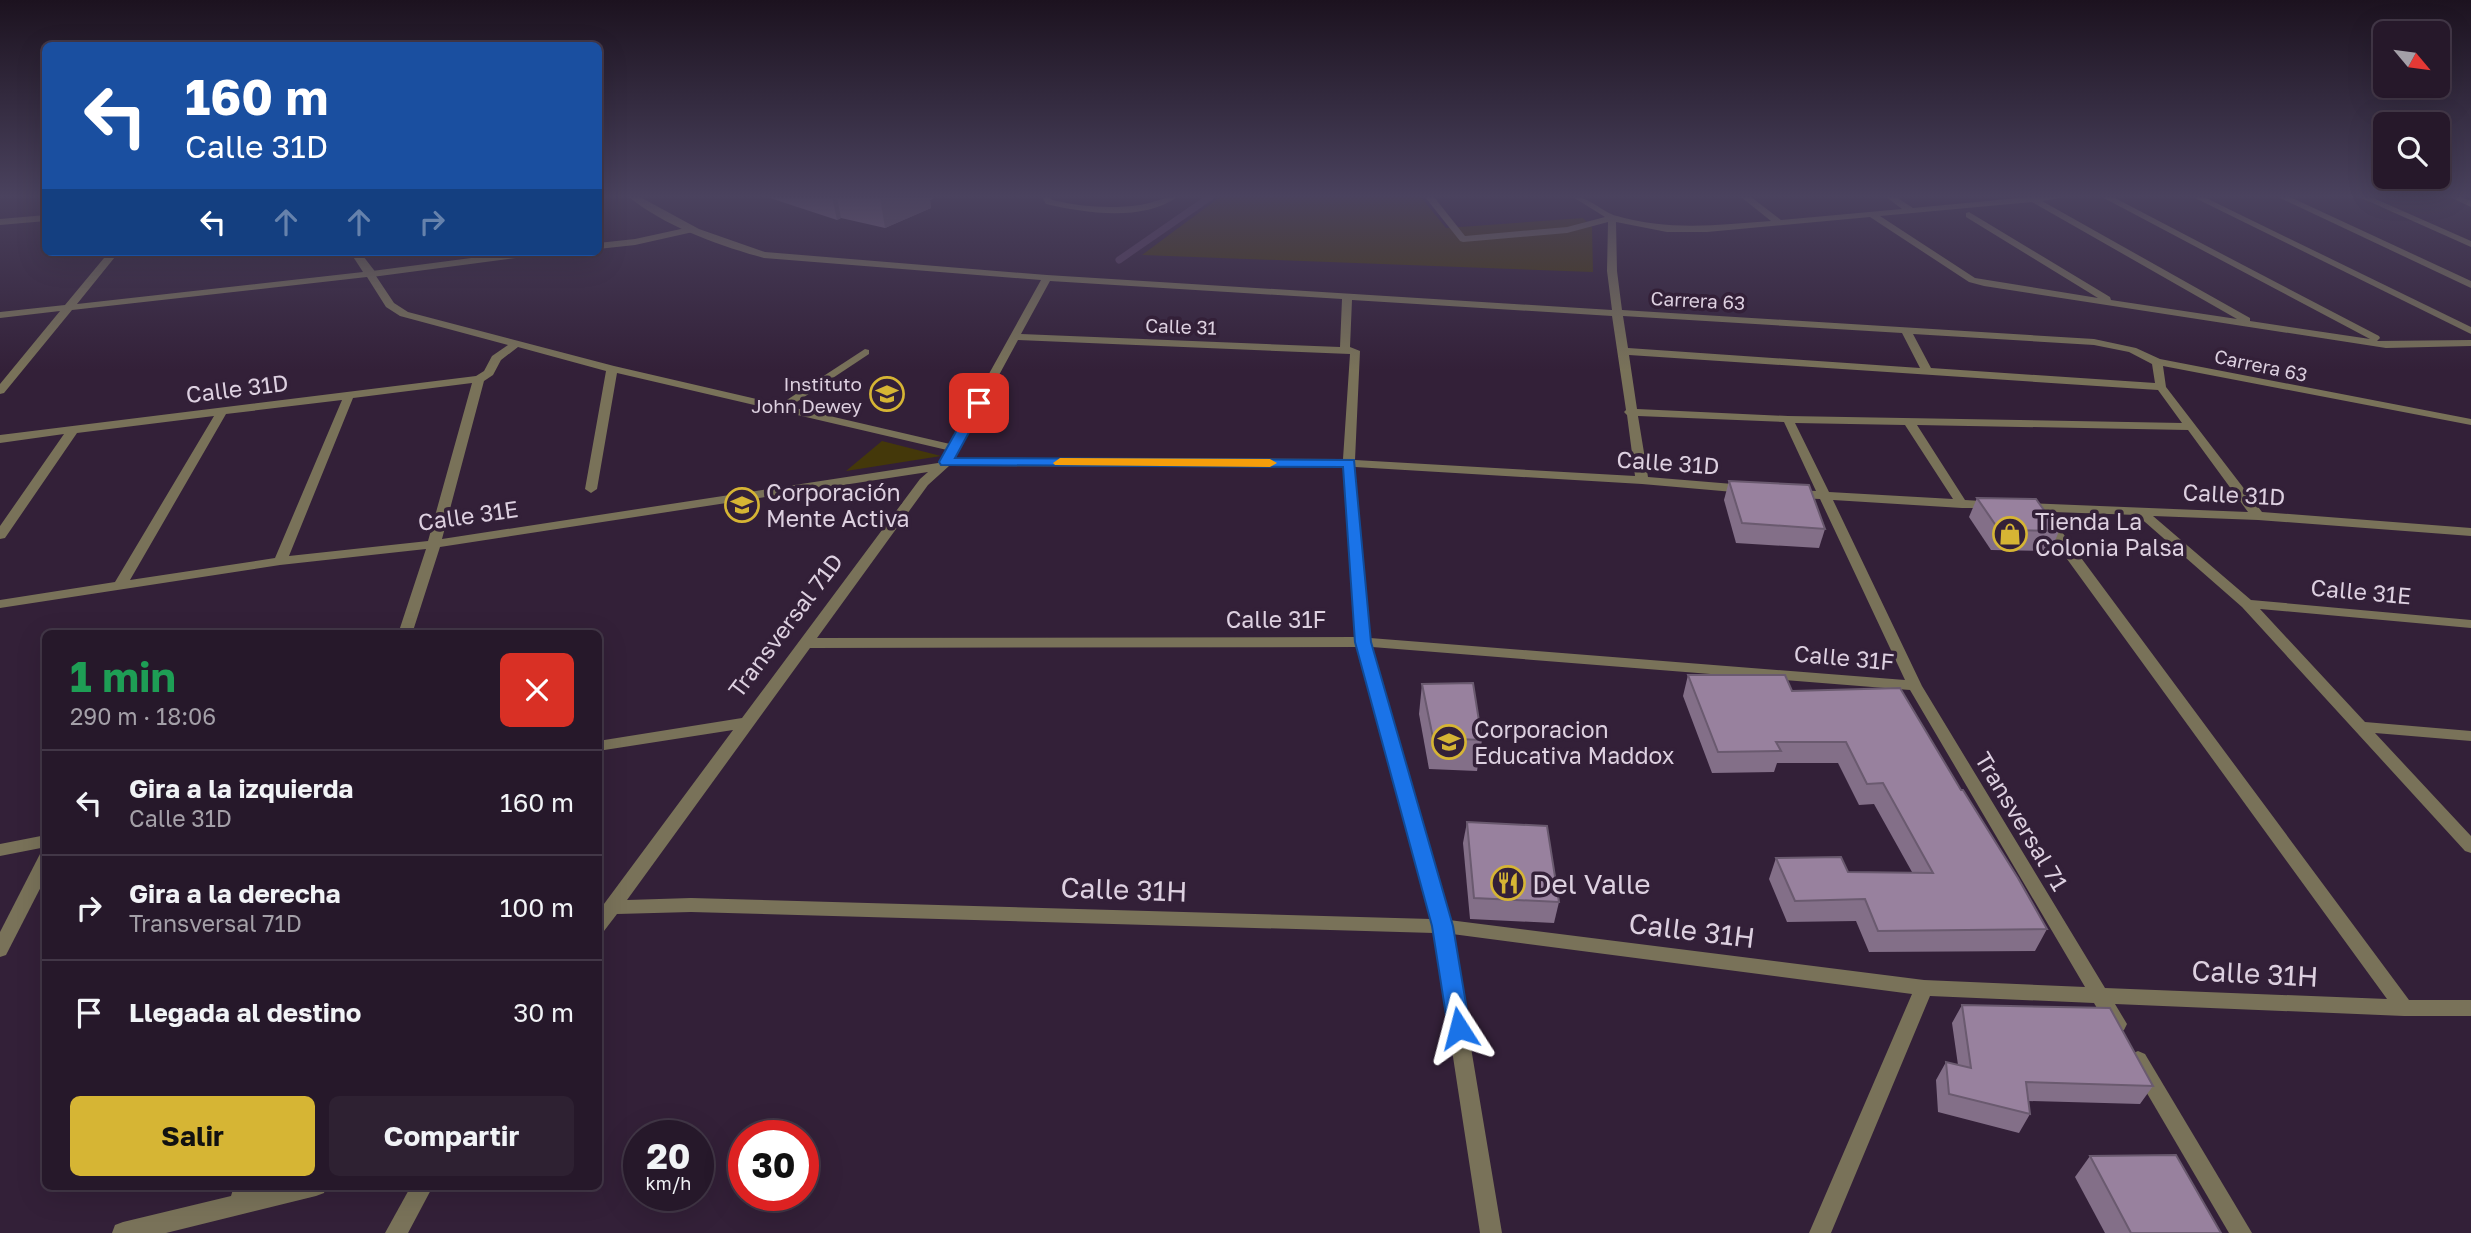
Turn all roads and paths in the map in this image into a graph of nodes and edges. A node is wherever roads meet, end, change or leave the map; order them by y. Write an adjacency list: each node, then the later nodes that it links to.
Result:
1 (762, 255): 13 (street, Carrera 63)
2 (1612, 255): 18 (street)
3 (1933, 255): 16 (street)
4 (2035, 255): 16 (street)
5 (2130, 255): 20 (street)
6 (2215, 255): 26 (street)
7 (2315, 255): 22 (street)
8 (2406, 255): 14 (street)
9 (111, 256): 17 (street)
10 (358, 256): 12 (street)
11 (508, 256): 12 (street)
12 (372, 274): 17 (street); 25 (street)
13 (1047, 278): 15 (street, Carrera 63); 23 (street, Transversal 71D)
14 (2471, 285)
15 (1347, 295): 18 (street, Carrera 63); 27 (street)
16 (2115, 303): 20 (street)
17 (69, 308): 19 (street); 35 (street)
18 (1618, 308): 21 (street, Carrera 63); 28 (street)
19 (0, 315)
20 (2253, 324): 26 (street)
21 (1905, 329): 30 (street, Carrera 63); 32 (street)
22 (2471, 331)
23 (1016, 337): 27 (street, Calle 31); 46 (street, Transversal 71D)
24 (2471, 343): 26 (street)
25 (514, 345): 31 (street); 33 (street)
26 (2386, 345)
27 (1345, 351): 47 (street)
28 (1623, 351): 32 (street); 39 (street)
29 (865, 352): 37 (street)
30 (2157, 362): 34 (street); 42 (street, Carrera 63)
31 (612, 369): 37 (street); 50 (street)
32 (1927, 371): 34 (street)
33 (479, 379): 36 (street, Calle 31D); 60 (street)
34 (2161, 387): 43 (street)
35 (0, 391)
36 (349, 395): 38 (street, Calle 31D); 61 (street)
37 (779, 409): 46 (street)
38 (222, 411): 44 (street, Calle 31D); 62 (street)
39 (1630, 412): 40 (street); 49 (street)
40 (1788, 419): 41 (street); 53 (street, Transversal 71)
41 (1909, 422): 43 (street); 54 (street)
42 (2471, 422)
43 (2192, 427): 57 (street)
44 (73, 430): 45 (street, Calle 31D); 59 (street)
45 (0, 439)
46 (954, 447): 48 (street, Transversal 71D)
47 (1349, 463): 48 (street, Calle 31D); 49 (street, Calle 31D); 67 (street)
48 (944, 464): 60 (street, Calle 31E); 68 (street, Transversal 71D)
49 (1642, 480): 51 (street, Calle 31D)
50 (591, 489)
51 (1760, 491)
52 (1786, 493): 53 (street, Calle 31D)
53 (1825, 496): 54 (street, Calle 31D); 69 (street, Transversal 71)
54 (1962, 504): 55 (street, Calle 31D)
55 (2036, 508): 56 (street, Calle 31D); 85 (street)
56 (2139, 510): 57 (street, Calle 31D); 64 (street)
57 (2258, 516): 58 (street, Calle 31D)
58 (2471, 532)
59 (0, 535)
60 (434, 544): 61 (street, Calle 31E); 66 (street)
61 (280, 561): 62 (street, Calle 31E)
62 (120, 585): 63 (street, Calle 31E)
63 (0, 604)
64 (2247, 604): 65 (street, Calle 31E); 71 (street)
65 (2471, 624)
66 (406, 630)
67 (1363, 642): 68 (street, Calle 31F); 69 (street, Calle 31F); 80 (street)
68 (804, 643): 70 (street, Transversal 71D)
69 (1915, 686): 83 (street, Transversal 71)
70 (745, 723): 73 (street); 78 (street, Transversal 71D)
71 (2362, 727): 72 (street); 75 (street)
72 (2471, 736)
73 (602, 745)
74 (42, 842): 76 (street)
75 (2471, 847)
76 (0, 850)
77 (42, 867): 81 (street)
78 (612, 907): 79 (street, Transversal 71D); 80 (street, Calle 31H)
79 (602, 921)
80 (1442, 926): 82 (street, Calle 31H); 91 (street)
81 (0, 950)
82 (1924, 988): 83 (street, Calle 31H); 92 (street)
83 (2099, 994): 85 (street, Calle 31H); 93 (street, Transversal 71)
84 (2471, 1007): 85 (street, Calle 31H)
85 (2404, 1008)
86 (284, 1190): 88 (street)
87 (421, 1190): 90 (street)
88 (243, 1195): 89 (street)
89 (123, 1233)
90 (396, 1233)
91 (1491, 1233)
92 (1820, 1233)
93 (2241, 1233)

